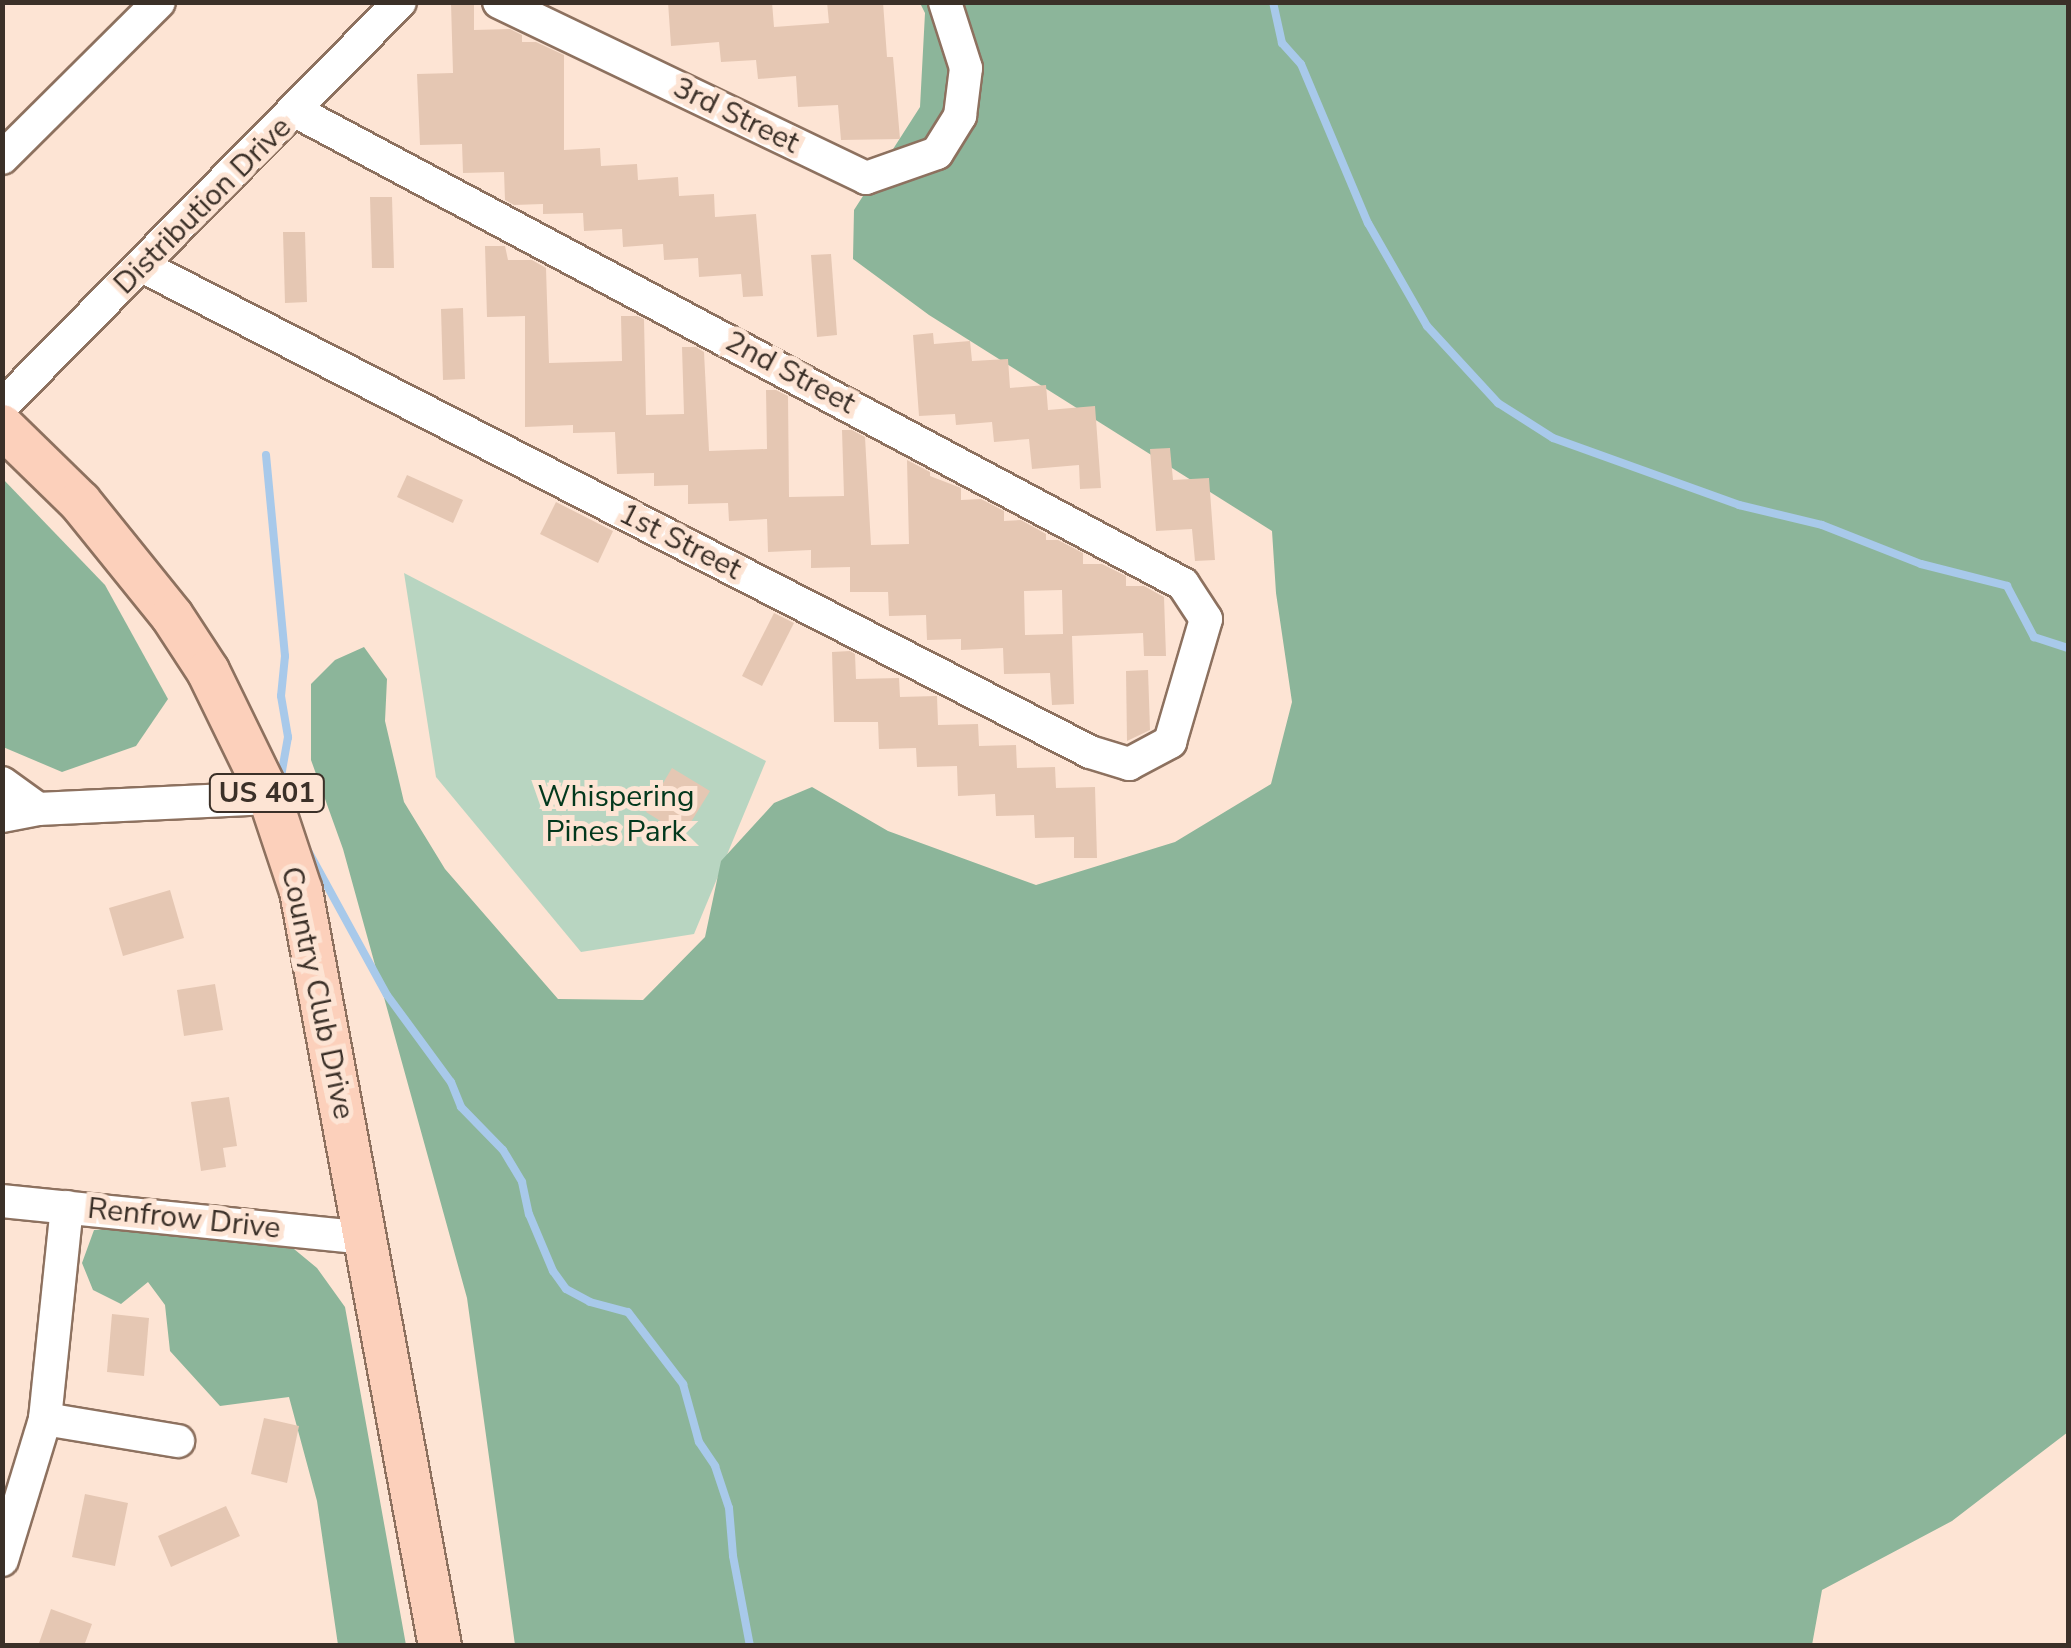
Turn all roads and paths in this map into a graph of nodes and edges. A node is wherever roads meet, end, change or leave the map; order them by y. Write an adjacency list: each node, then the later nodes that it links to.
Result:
1 (158, 2): 6 (street)
2 (400, 2): 5 (street, Distribution Drive)
3 (499, 2): 4 (street, 3rd Street)
4 (945, 2)
5 (296, 112): 7 (street, Distribution Drive); 10 (street, 2nd Street)
6 (2, 158)
7 (142, 266): 8 (street, Distribution Drive); 10 (street, 1st Street)
8 (2, 406)
9 (2, 426): 12 (main road, Country Club Drive / US 401)
10 (1186, 687)
11 (2, 783): 13 (street)
12 (270, 798): 13 (street); 17 (main road, Country Club Drive / US 401)
13 (38, 809): 14 (street)
14 (2, 816)
15 (2, 1201): 16 (street, Renfrow Drive)
16 (67, 1208): 17 (street, Renfrow Drive); 18 (street)
17 (365, 1238): 21 (main road, Country Club Drive / US 401)
18 (45, 1419): 19 (street); 20 (street)
19 (178, 1441)
20 (2, 1560)
21 (440, 1646)

